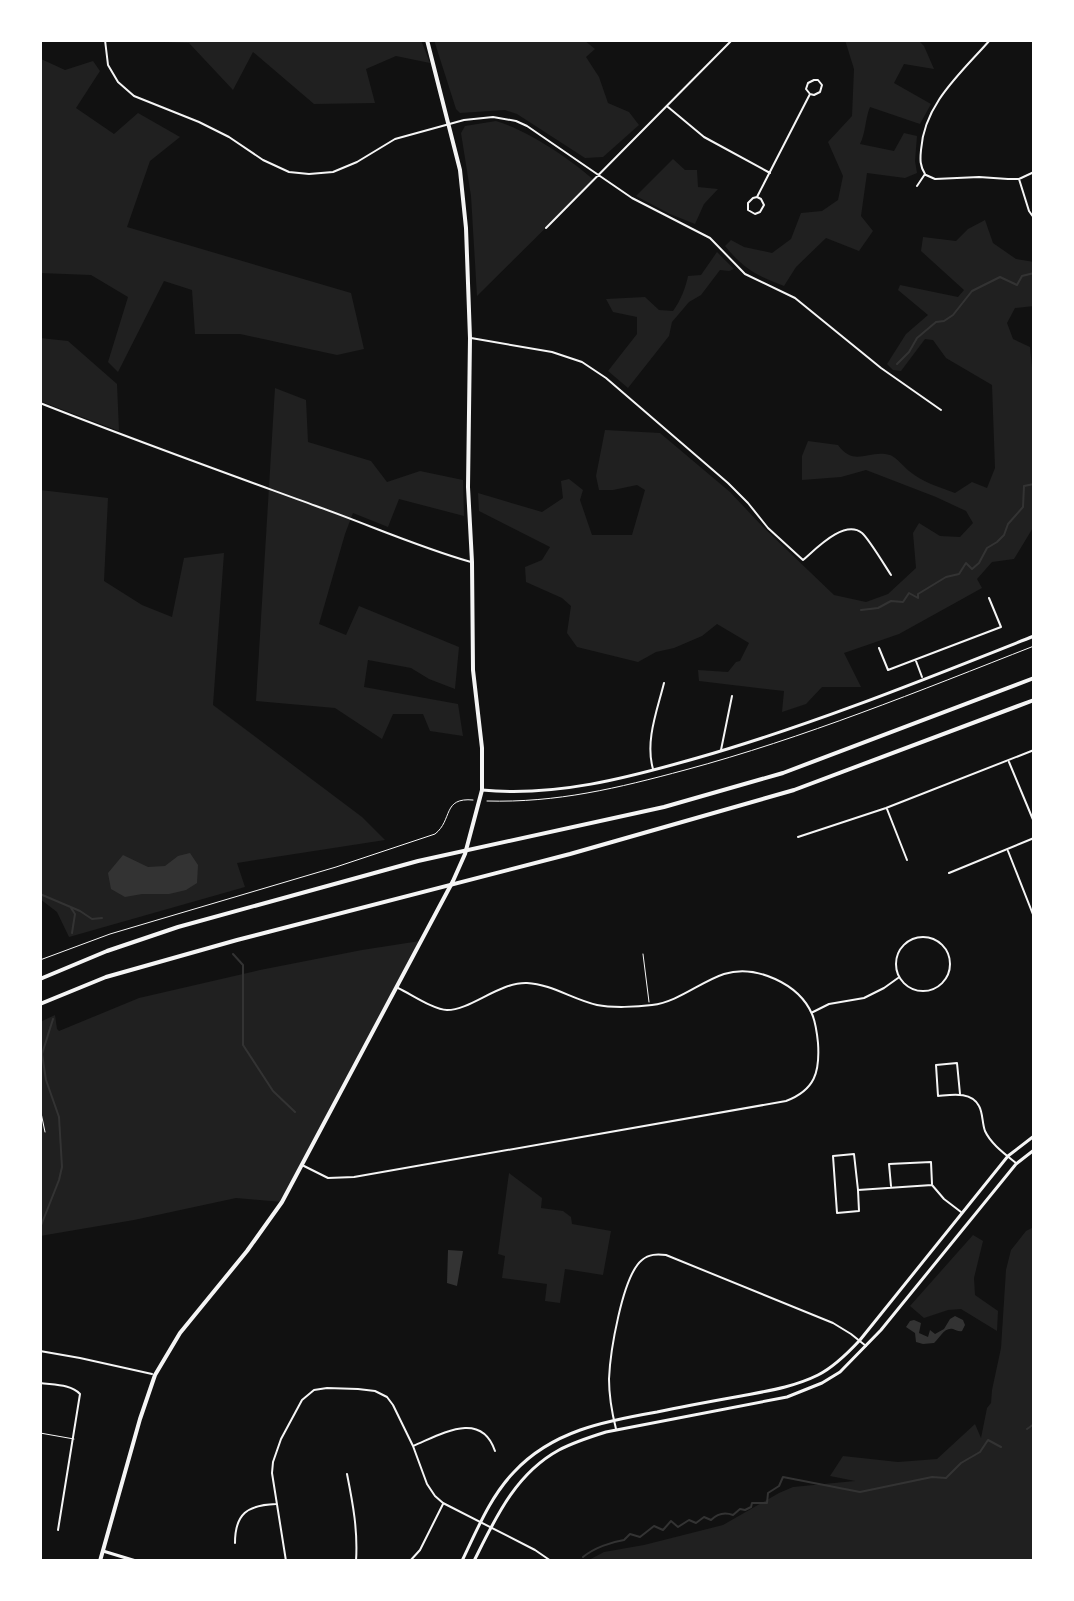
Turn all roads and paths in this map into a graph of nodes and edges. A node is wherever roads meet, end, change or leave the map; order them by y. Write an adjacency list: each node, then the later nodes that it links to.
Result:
1 (105, 40): 7 (street)
2 (427, 40): 7 (main road)
3 (732, 40): 6 (street)
4 (990, 40): 10 (street)
5 (810, 94): 9 (street)
6 (667, 106): 9 (street); 11 (street)
7 (449, 124): 11 (street); 17 (main road)
8 (1034, 172): 12 (street)
9 (770, 173): 14 (street)
10 (925, 174): 12 (street); 13 (street)
11 (598, 175): 16 (street); 19 (street)
12 (1019, 179): 15 (street)
13 (917, 186)
14 (757, 197): 14 (street)
15 (1034, 218)
16 (546, 228)
17 (470, 338): 20 (main road); 21 (street)
18 (40, 403): 20 (street)
19 (941, 410)
20 (472, 562): 35 (main road)
21 (891, 575)
22 (989, 598): 25 (street)
23 (1034, 636): 27 (street)
24 (879, 648): 25 (street)
25 (915, 660): 27 (street)
26 (1034, 678): 48 (main road)
27 (923, 679): 32 (street)
28 (664, 683): 34 (street)
29 (732, 696): 32 (street)
30 (1034, 700): 50 (main road)
31 (1034, 750): 33 (street)
32 (720, 751): 34 (street)
33 (1009, 761): 37 (street); 38 (street)
34 (653, 770): 35 (street)
35 (482, 790): 49 (main road)
36 (473, 800): 46 (path)
37 (886, 808): 39 (street); 42 (street)
38 (1034, 822)
39 (798, 837)
40 (1034, 838): 41 (street)
41 (1008, 850): 43 (street); 44 (street)
42 (907, 860)
43 (949, 873)
44 (1034, 917)
45 (643, 954): 51 (lane)
46 (40, 960)
47 (899, 977): 47 (street); 52 (street)
48 (40, 979)
49 (397, 987): 51 (street); 60 (main road)
50 (40, 1004)
51 (649, 1005): 52 (street)
52 (812, 1012): 60 (street)
53 (960, 1094): 53 (street); 58 (street)
54 (40, 1108): 55 (path)
55 (45, 1132)
56 (1034, 1136): 58 (street)
57 (1034, 1150): 59 (street)
58 (1008, 1156): 59 (street); 64 (street)
59 (1016, 1164): 66 (street)
60 (302, 1165): 68 (main road)
61 (932, 1185): 62 (street); 62 (street); 64 (street)
62 (891, 1188): 63 (street)
63 (858, 1190): 63 (street)
64 (962, 1213): 65 (street)
65 (860, 1340): 66 (street); 70 (street); 70 (street)
66 (866, 1347): 71 (street)
67 (40, 1351): 68 (street)
68 (155, 1375): 83 (main road)
69 (40, 1383): 73 (street)
70 (614, 1420): 71 (street); 79 (street)
71 (616, 1430): 80 (street)
72 (40, 1433): 73 (lane)
73 (74, 1439): 81 (street)
74 (413, 1446): 75 (street); 77 (street); 78 (street)
75 (495, 1451)
76 (347, 1474): 87 (street)
77 (443, 1503): 79 (street); 88 (street)
78 (277, 1504): 82 (street); 86 (street)
79 (481, 1522): 80 (street); 89 (street)
80 (491, 1527): 90 (street); 91 (street)
81 (58, 1530)
82 (235, 1543)
83 (103, 1551): 84 (main road); 85 (street)
84 (100, 1561)
85 (136, 1561)
86 (286, 1561)
87 (356, 1561)
88 (410, 1561)
89 (462, 1561)
90 (474, 1561)
91 (551, 1561)

